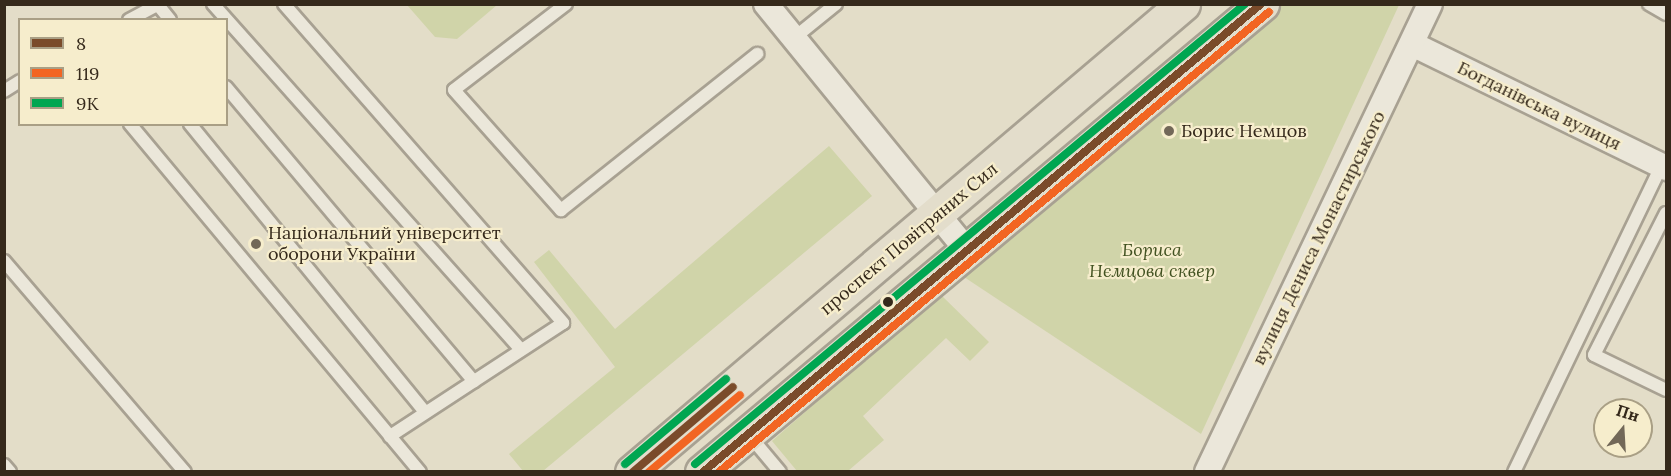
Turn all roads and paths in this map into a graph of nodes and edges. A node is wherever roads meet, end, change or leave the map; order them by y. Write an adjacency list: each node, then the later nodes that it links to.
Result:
1 (213, 4): 14 (lane)
2 (284, 4): 29 (lane)
3 (566, 4): 18 (lane)
4 (766, 4): 16 (street)
5 (836, 4): 16 (lane)
6 (1183, 4): 26 (main road, проспект Повітряних Сил)
7 (1262, 4): 27 (main road)
8 (1430, 4): 17 (street, вулиця Дениса Монастирського)
9 (1649, 4): 11 (lane)
10 (158, 5): 12 (lane); 13 (lane)
11 (1666, 14)
12 (133, 18)
13 (168, 18)
14 (225, 18)
15 (228, 21): 29 (lane)
16 (794, 38): 26 (street)
17 (1412, 44): 24 (street, Богданівська вулиця); 42 (street, вулиця Дениса Монастирського)
18 (757, 54)
19 (18, 82): 21 (lane)
20 (228, 89): 30 (lane)
21 (4, 91)
22 (132, 126): 34 (lane)
23 (192, 126): 32 (lane)
24 (1665, 163): 43 (lane)
25 (1666, 213): 31 (lane)
26 (938, 216): 27 (street); 39 (main road, проспект Повітряних Сил)
27 (966, 249): 33 (main road)
28 (4, 261): 37 (lane)
29 (521, 350): 30 (lane)
30 (474, 381): 32 (lane)
31 (1666, 390)
32 (425, 412): 34 (lane)
33 (749, 434): 40 (main road); 41 (lane)
34 (390, 436): 38 (lane)
35 (4, 465): 36 (lane)
36 (10, 471)
37 (185, 471)
38 (420, 471)
39 (632, 471)
40 (702, 471)
41 (780, 471)
42 (1207, 471)
43 (1514, 471)

